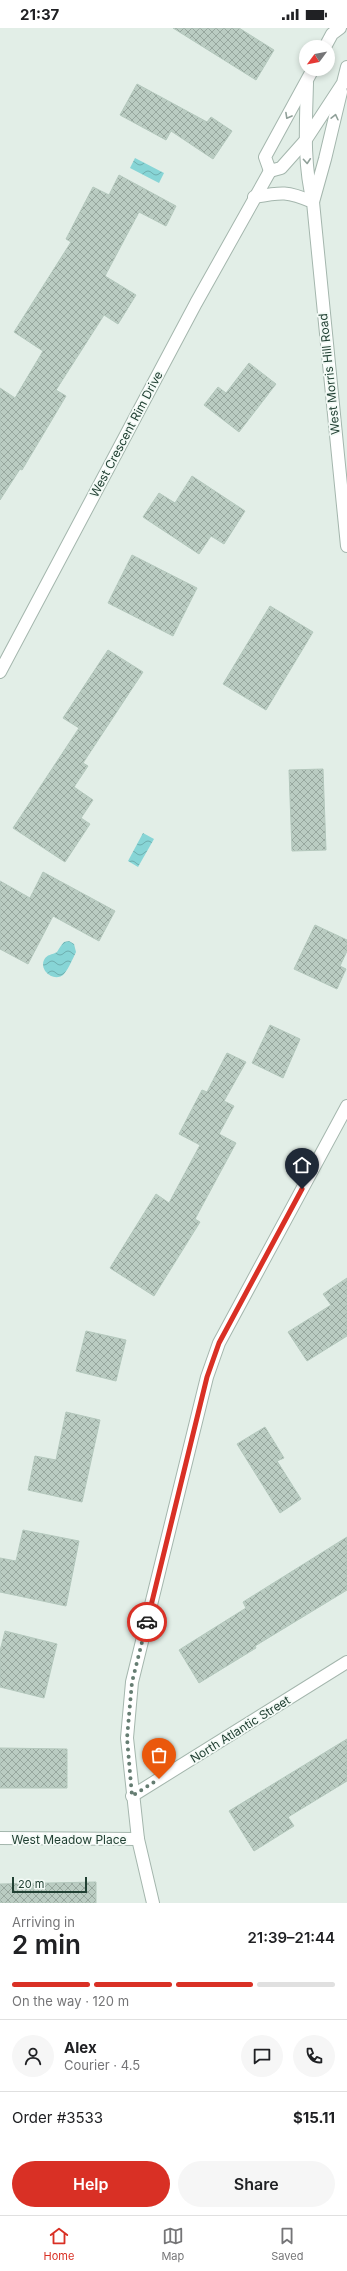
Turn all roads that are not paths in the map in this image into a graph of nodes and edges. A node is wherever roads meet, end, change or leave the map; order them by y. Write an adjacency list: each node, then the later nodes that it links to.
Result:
1 (340, 28): 2 (street)
2 (329, 40)
3 (347, 67): 6 (street, West Crescent Rim Drive)
4 (309, 76): 5 (street)
5 (307, 80): 7 (street, West Morris Hill Road); 8 (street, one-way to 8)
6 (343, 83): 7 (street, West Crescent Rim Drive); 10 (street, West Morris Hill Road, one-way to 6)
7 (305, 141): 8 (street, West Crescent Rim Drive); 10 (street, West Morris Hill Road, one-way to 10)
8 (270, 171): 9 (street, West Crescent Rim Drive)
9 (254, 196): 10 (street); 12 (street, West Crescent Rim Drive)
10 (313, 202): 11 (street, West Morris Hill Road)
11 (347, 546)
12 (0, 672)
13 (347, 1106): 15 (street)
14 (347, 1662): 15 (street, North Atlantic Street)
15 (132, 1796): 17 (street)
16 (0, 1838): 17 (street, West Meadow Place)
17 (138, 1839): 18 (street)
18 (152, 1903)

